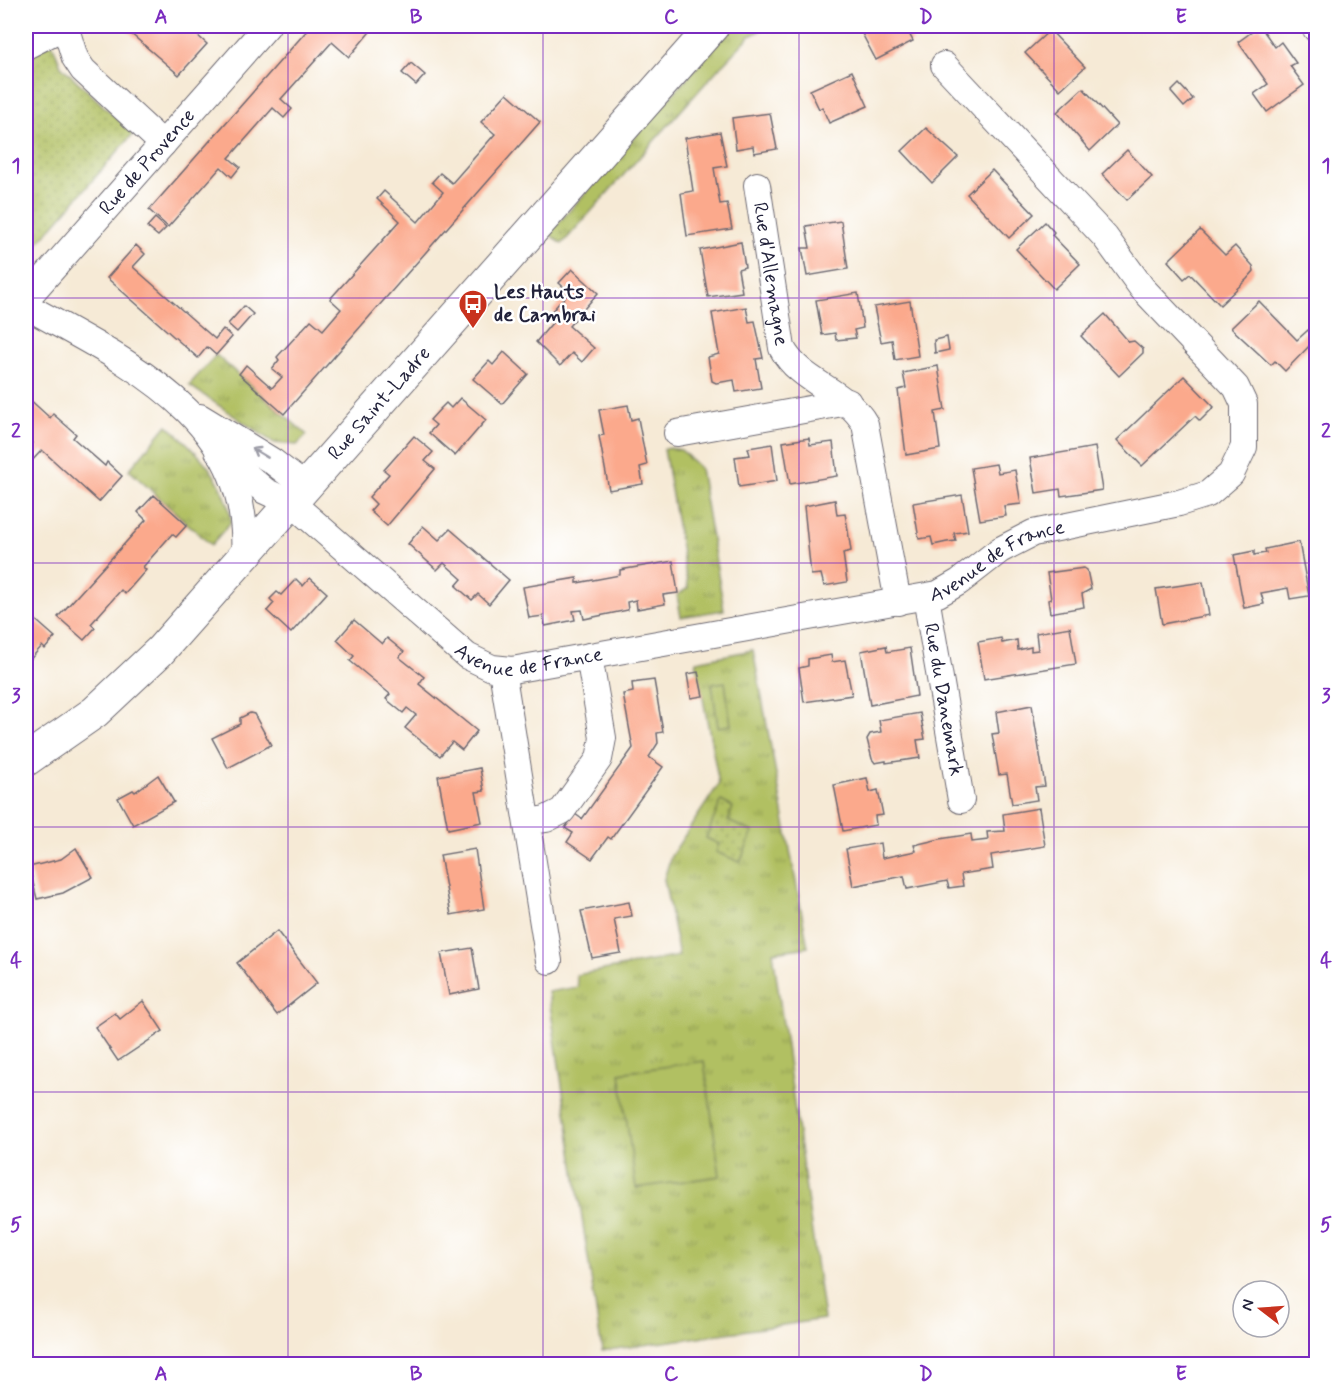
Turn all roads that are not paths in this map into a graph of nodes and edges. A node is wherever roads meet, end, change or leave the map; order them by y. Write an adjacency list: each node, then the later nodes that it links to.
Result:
1 (65, 26): 6 (street); 8 (street)
2 (267, 26): 8 (street, Rue de Provence)
3 (713, 26): 16 (street, Rue Saint-Ladre)
4 (1314, 26): 5 (street)
5 (1317, 29)
6 (26, 46)
7 (944, 65): 18 (street, Avenue de France)
8 (163, 144): 10 (street, Rue de Provence)
9 (757, 185): 12 (street, Rue d'Allemagne)
10 (26, 298)
11 (26, 306): 13 (street)
12 (848, 402): 14 (street); 19 (street, Rue d'Allemagne)
13 (187, 409): 15 (street); 16 (street, one-way to 13)
14 (677, 433)
15 (218, 451): 16 (street); 17 (street)
16 (300, 496): 17 (street, Rue Saint-Ladre); 21 (street, Avenue de France)
17 (244, 559): 22 (street, Rue Saint-Ladre)
18 (926, 597): 19 (street, Avenue de France); 23 (street, Rue du Danemark)
19 (898, 602): 20 (street, Avenue de France)
20 (589, 656): 21 (street, Avenue de France); 24 (street)
21 (502, 670): 24 (street)
22 (26, 760)
23 (960, 800)
24 (527, 822): 25 (street)
25 (549, 961)

